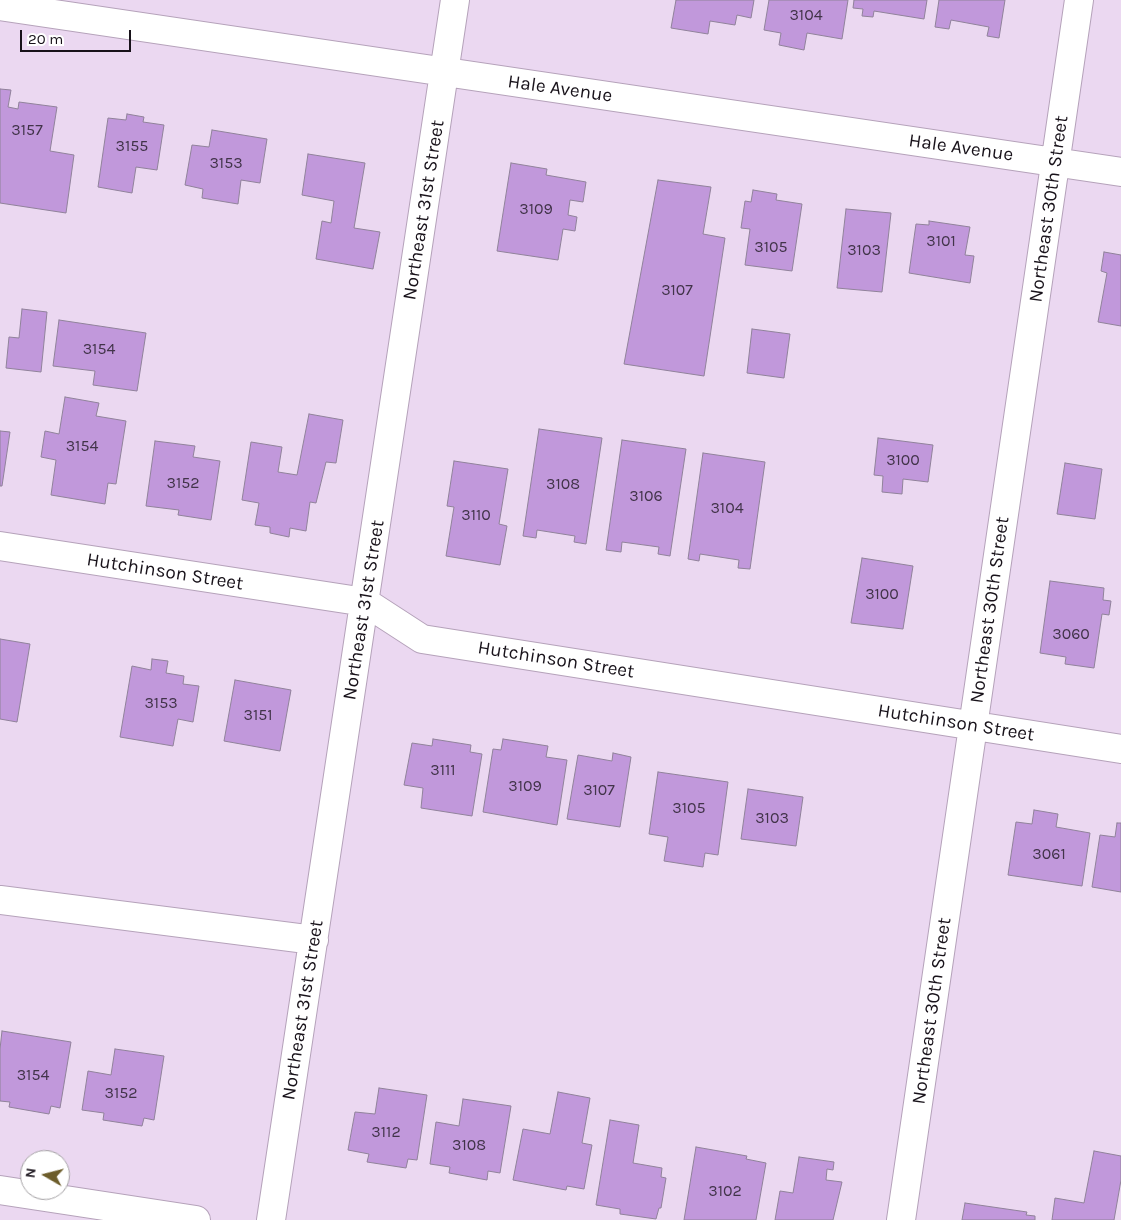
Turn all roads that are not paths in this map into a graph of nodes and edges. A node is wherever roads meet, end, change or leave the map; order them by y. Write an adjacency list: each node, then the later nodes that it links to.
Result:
1 (455, 0): 4 (street, Northeast 31st Street)
2 (1080, 0): 5 (street, Northeast 30th Street)
3 (0, 6): 4 (street, Hale Avenue)
4 (445, 72): 5 (street, Hale Avenue); 8 (street, Northeast 31st Street)
5 (1055, 162): 6 (street, Hale Avenue); 9 (street, Northeast 30th Street)
6 (1121, 172)
7 (0, 546): 8 (street, Hutchinson Street)
8 (365, 602): 9 (street, Hutchinson Street); 12 (street, Northeast 31st Street)
9 (974, 726): 10 (street, Hutchinson Street); 16 (street, Northeast 30th Street)
10 (1121, 749)
11 (0, 900): 12 (street)
12 (314, 940): 15 (street, Northeast 31st Street)
13 (0, 1190): 14 (street)
14 (196, 1220)
15 (271, 1220)
16 (902, 1220)

